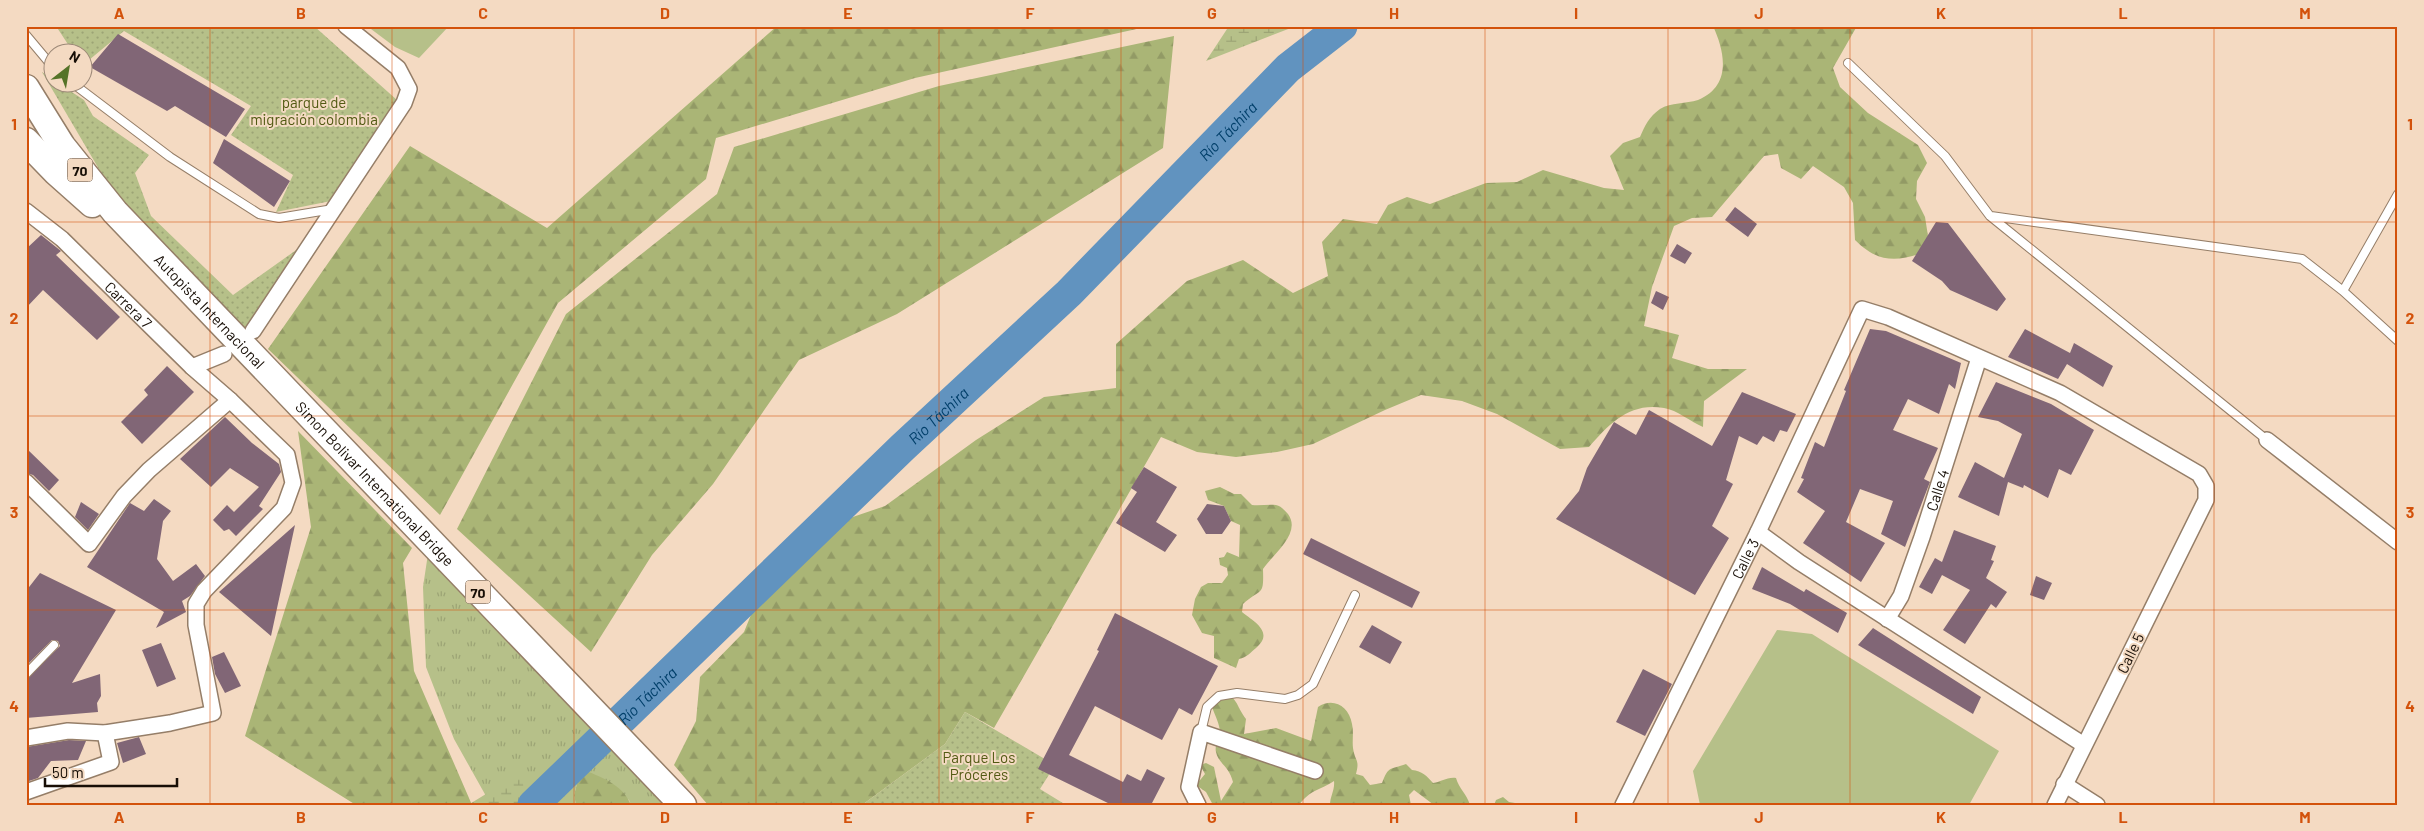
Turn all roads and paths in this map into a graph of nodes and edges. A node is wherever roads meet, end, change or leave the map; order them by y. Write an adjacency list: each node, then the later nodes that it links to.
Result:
1 (346, 26): 9 (street)
2 (26, 35): 3 (lane)
3 (42, 54)
4 (1848, 63): 11 (lane)
5 (26, 88): 12 (highway, Autopista Internacional / 70)
6 (84, 92): 9 (lane)
7 (26, 141): 12 (highway, Autopista Internacional / 70)
8 (2398, 194): 13 (lane)
9 (333, 210): 14 (street)
10 (26, 211): 18 (street, Carrera 7)
11 (1990, 216): 13 (lane); 21 (lane)
12 (144, 243): 19 (highway, Autopista Internacional / 70)
13 (2343, 291): 15 (lane)
14 (254, 331)
15 (2398, 341)
16 (224, 354): 18 (street)
17 (1979, 358): 23 (street, Calle 3); 26 (street, Calle 4); 32 (street, Calle 5)
18 (192, 367): 20 (street, Carrera 7)
19 (274, 379): 36 (highway, Simon Bolivar International Bridge / 70)
20 (230, 400): 22 (street); 30 (street, Carrera 7)
21 (2267, 440): 24 (street)
22 (26, 482)
23 (1758, 532): 26 (street); 38 (street, Calle 3)
24 (2398, 542)
25 (1355, 595): 29 (lane)
26 (1887, 619): 32 (street)
27 (54, 645): 28 (lane)
28 (26, 674)
29 (1201, 732): 33 (street); 37 (street)
30 (105, 733): 31 (street); 35 (street)
31 (26, 738)
32 (2084, 744): 34 (street, Calle 5)
33 (1315, 771)
34 (2064, 784): 39 (street, Calle 5); 40 (street)
35 (26, 792)
36 (683, 805)
37 (1198, 805)
38 (1623, 805)
39 (2055, 805)
40 (2097, 805)

